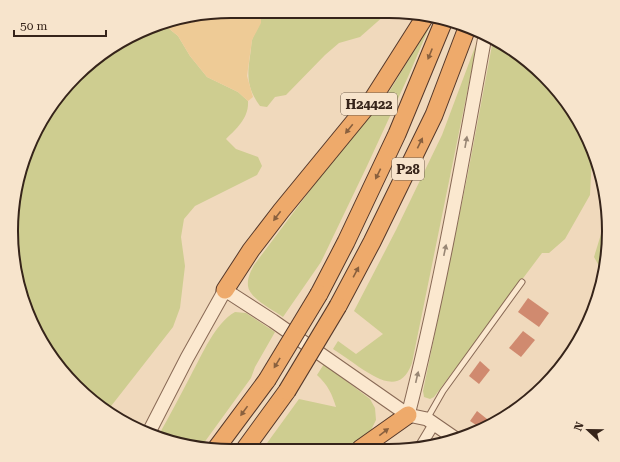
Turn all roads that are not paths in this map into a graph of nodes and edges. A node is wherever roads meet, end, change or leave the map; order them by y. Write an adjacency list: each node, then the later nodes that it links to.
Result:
1 (422, 21): 6 (highway, Н24422, one-way to 6)
2 (442, 25): 12 (highway, Р28, one-way to 12, bridge)
3 (465, 32): 13 (highway, Р28, one-way to 3, bridge)
4 (484, 41): 7 (street, one-way to 4)
5 (522, 282): 8 (lane)
6 (226, 290): 7 (street); 9 (street, Н24422)
7 (408, 415): 8 (street); 14 (highway, one-way to 7)
8 (431, 422): 10 (street); 11 (street)
9 (151, 429)
10 (450, 435)
11 (423, 441)
12 (219, 444)
13 (248, 444)
14 (368, 444)

